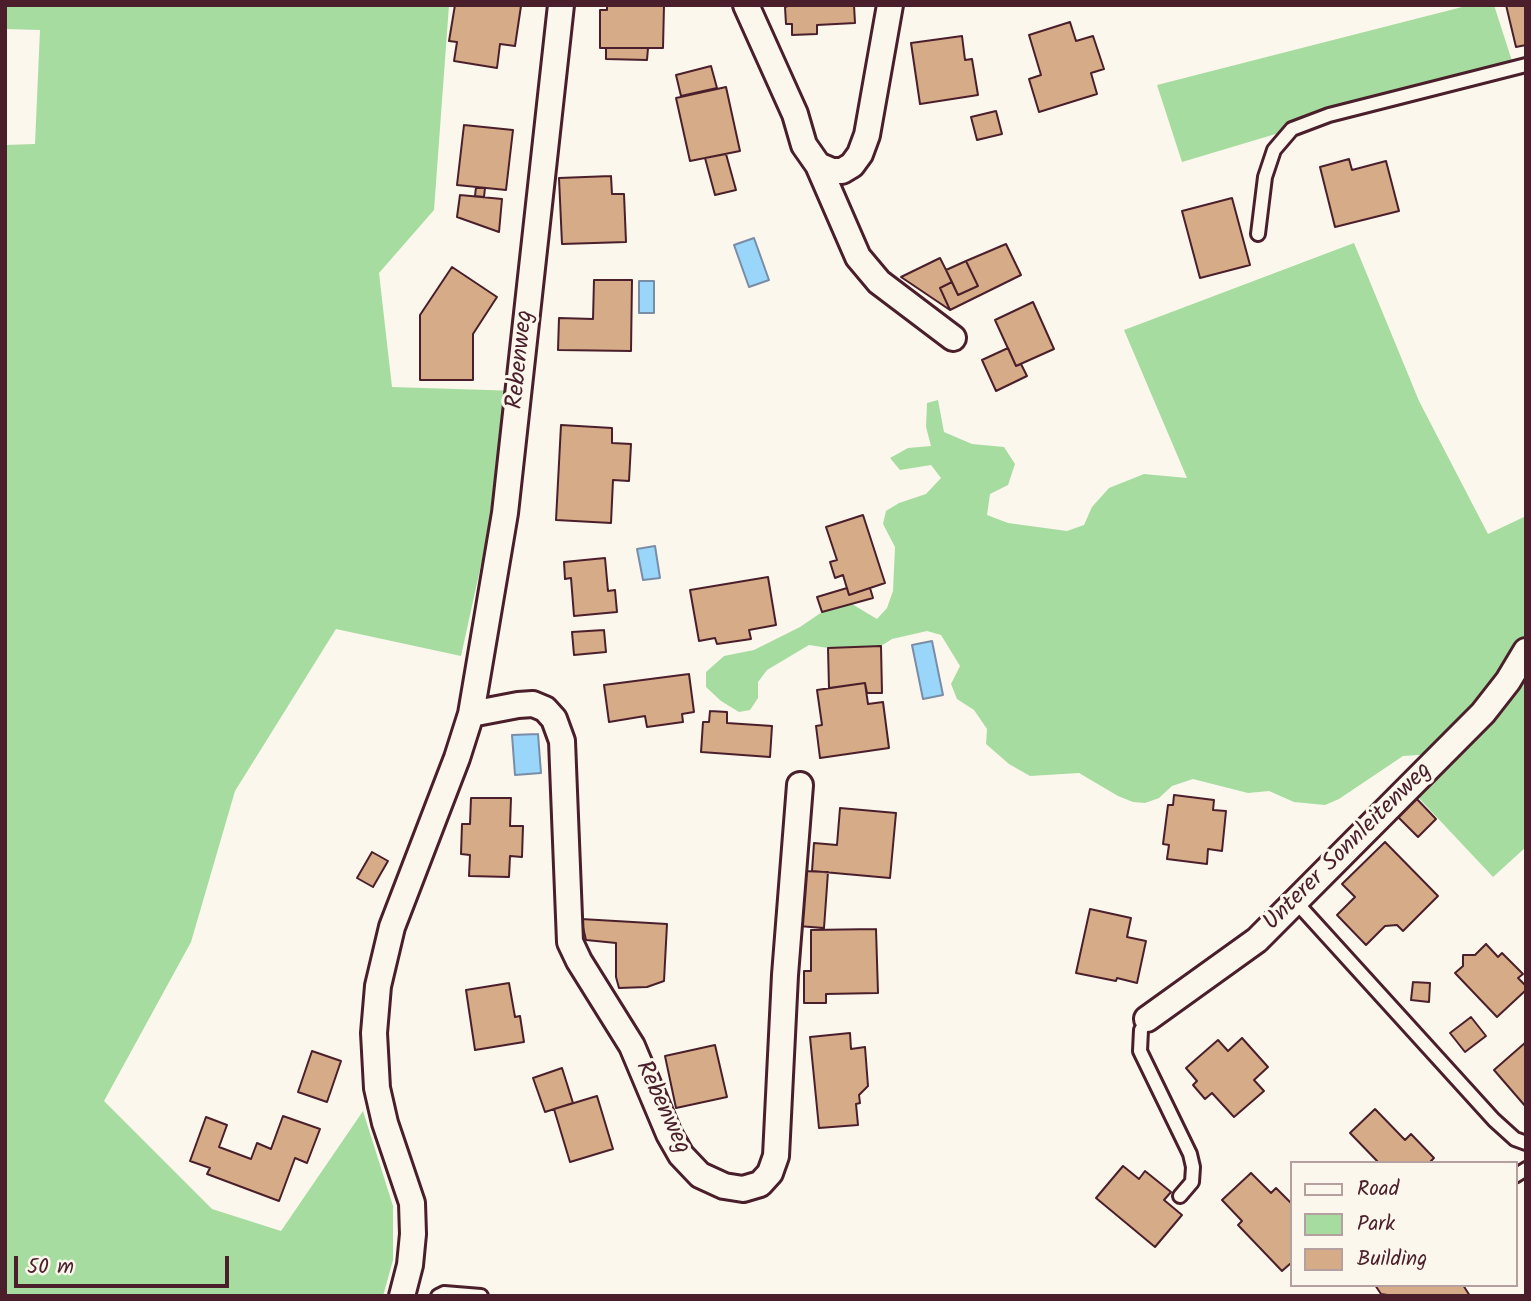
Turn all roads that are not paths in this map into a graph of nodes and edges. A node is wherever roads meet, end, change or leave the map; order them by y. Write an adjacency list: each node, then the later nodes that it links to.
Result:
1 (561, 5): 9 (street, Rebenweg)
2 (746, 5): 5 (street)
3 (890, 5): 5 (street)
4 (1526, 65): 6 (lane)
5 (818, 165): 7 (street)
6 (1258, 234)
7 (953, 338)
8 (1526, 651): 11 (street, Unterer Sonnleitenweg)
9 (471, 714): 10 (street, Rebenweg); 15 (street, Rebenweg)
10 (800, 785)
11 (1296, 902): 12 (street, Unterer Sonnleitenweg); 13 (lane)
12 (1147, 1019): 14 (lane)
13 (1526, 1143)
14 (1180, 1196)
15 (402, 1296)
16 (438, 1296): 17 (lane)
17 (481, 1296)

